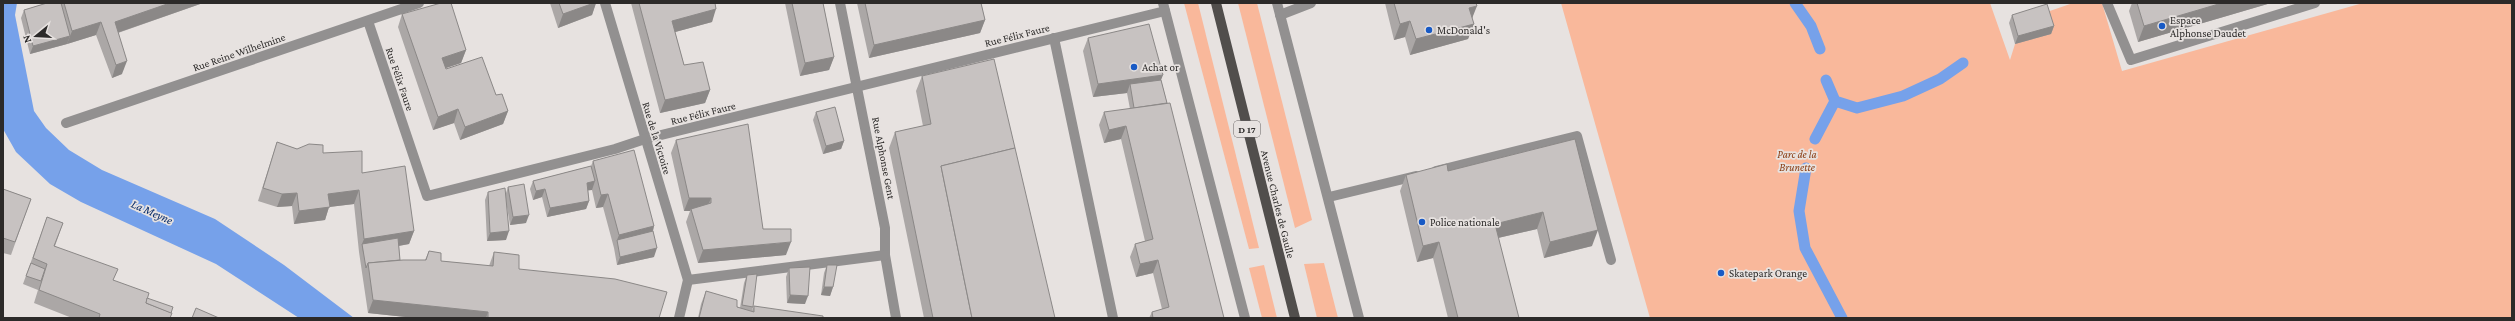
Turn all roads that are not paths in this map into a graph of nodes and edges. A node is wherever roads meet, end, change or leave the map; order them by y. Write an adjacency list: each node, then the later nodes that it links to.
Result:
1 (419, 3): 11 (street, Rue Reine Wilhelmine)
2 (605, 3): 15 (street, Rue de la Victoire)
3 (840, 3): 13 (street, Rue Alphonse Gent)
4 (1216, 3): 24 (main road, Avenue Charles de Gaulle / D 17)
5 (1277, 3): 10 (street)
6 (1311, 3): 10 (street)
7 (2107, 3): 8 (street)
8 (2315, 3)
9 (1164, 7): 12 (street, Rue Félix Faure); 23 (street)
10 (1280, 15): 16 (street)
11 (368, 21): 14 (street, Rue Reine Wilhelmine); 15 (street, Rue Félix Faure)
12 (1054, 38): 13 (street, Rue Félix Faure); 22 (street)
13 (858, 88): 15 (street, Rue Félix Faure); 17 (street, Rue Alphonse Gent)
14 (66, 123)
15 (645, 139): 19 (street, Rue de la Victoire)
16 (1329, 197): 18 (street); 25 (street)
17 (885, 255): 19 (street); 21 (street, Rue Alphonse Gent)
18 (1611, 260)
19 (688, 280): 20 (street)
20 (679, 318)
21 (896, 318)
22 (1113, 318)
23 (1245, 318)
24 (1295, 318)
25 (1359, 318)

